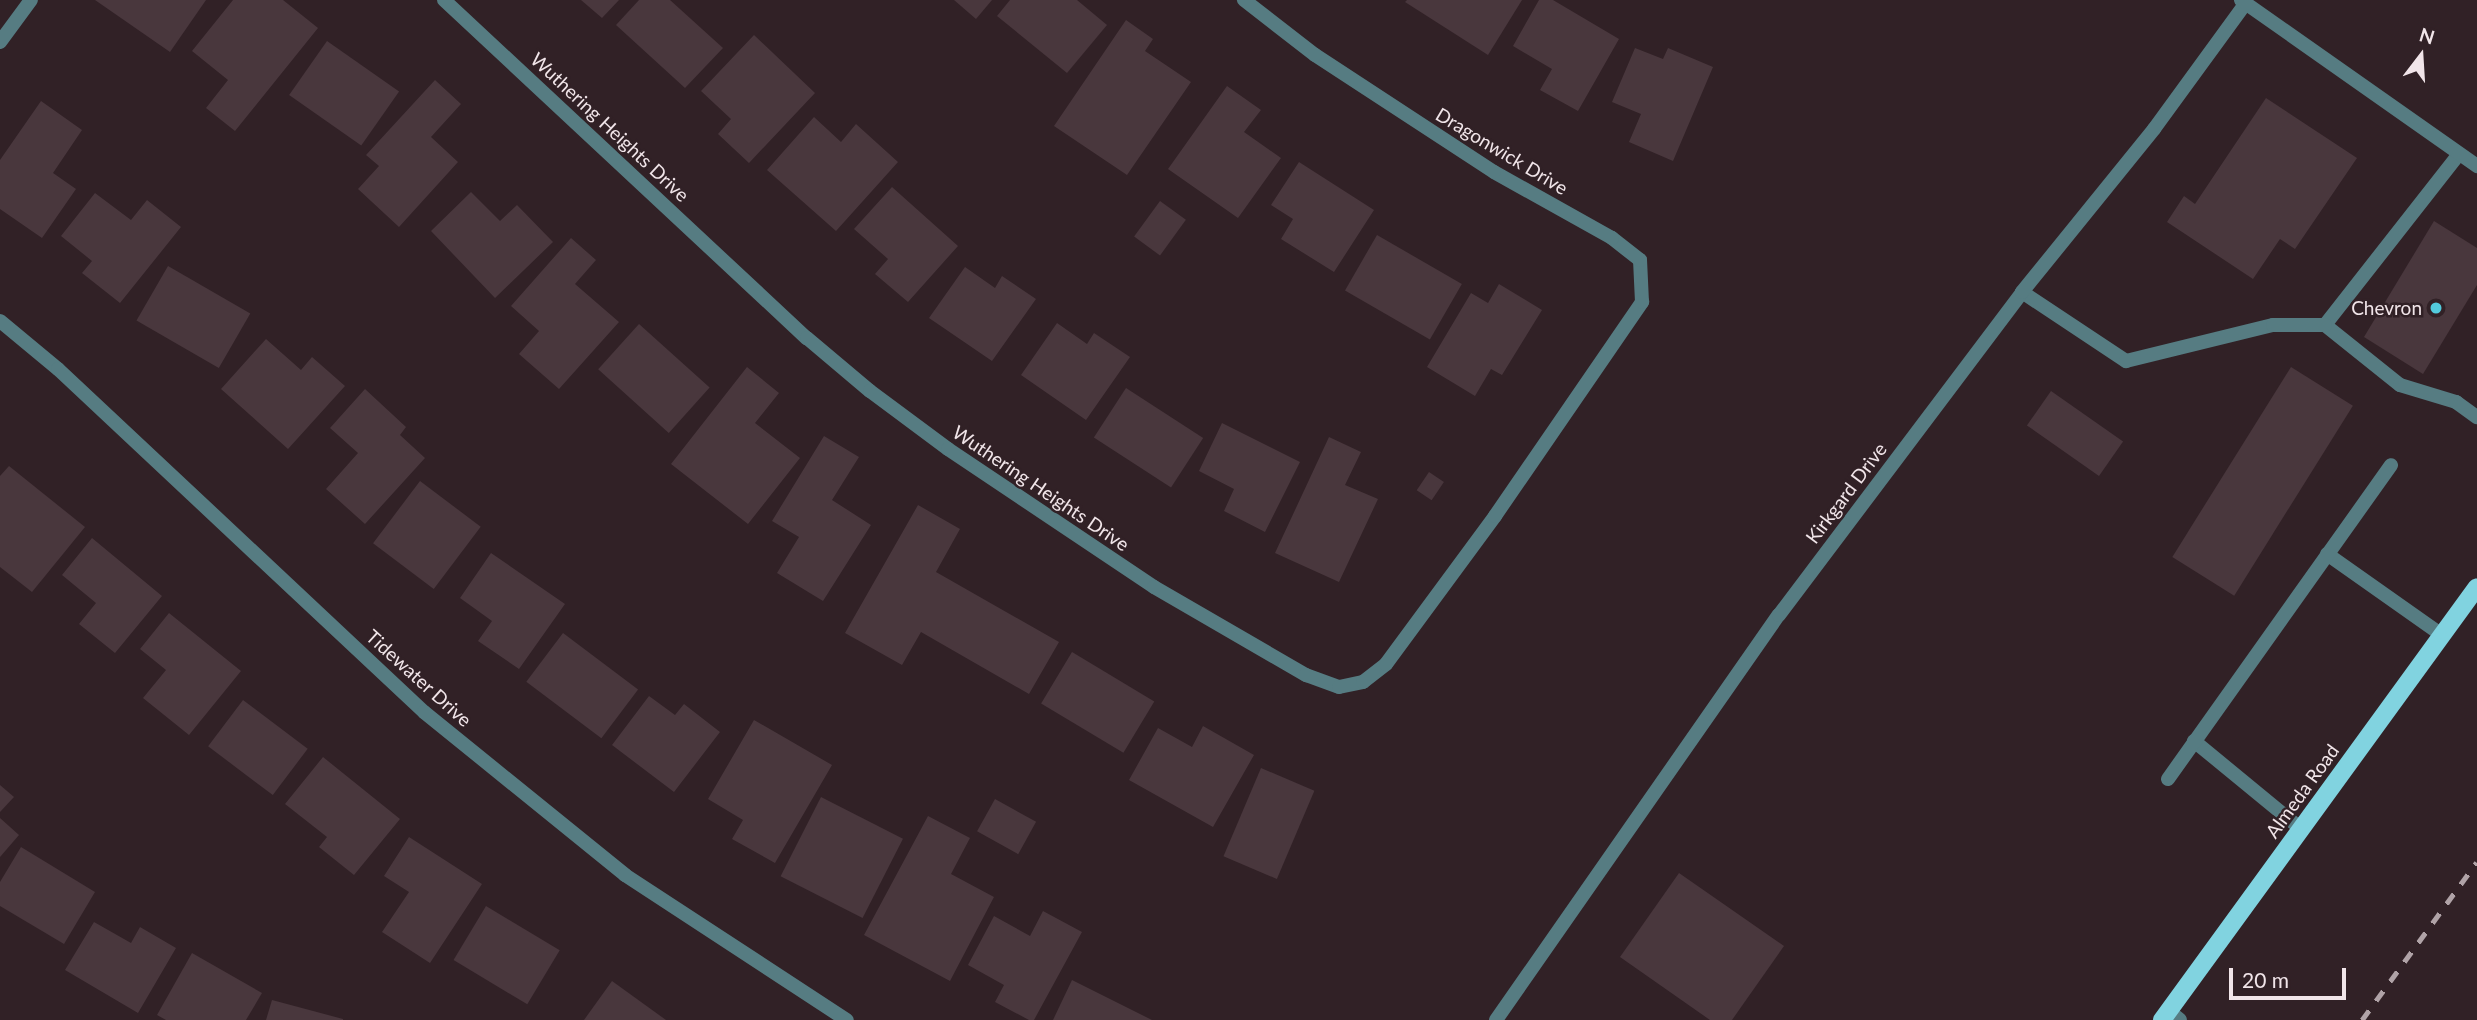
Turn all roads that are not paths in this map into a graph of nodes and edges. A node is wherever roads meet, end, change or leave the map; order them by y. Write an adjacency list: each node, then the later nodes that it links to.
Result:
1 (31, 0): 5 (street)
2 (444, 0): 11 (street, Wuthering Heights Drive)
3 (1244, 0): 11 (street, Dragonwick Drive)
4 (2243, 2): 6 (street); 8 (street, Kirkgard Drive)
5 (0, 43)
6 (2459, 154): 7 (street); 10 (street)
7 (2477, 166)
8 (2022, 292): 10 (street); 22 (street, Kirkgard Drive)
9 (0, 321): 21 (street, Tidewater Drive)
10 (2325, 325): 12 (street)
11 (1597, 371)
12 (2477, 417)
13 (2391, 465): 14 (street)
14 (2328, 554): 16 (street); 17 (street)
15 (2477, 587): 16 (main road, Almeda Road)
16 (2442, 635): 19 (main road, Almeda Road)
17 (2194, 741): 18 (street); 19 (street)
18 (2168, 779)
19 (2301, 829): 20 (main road, Almeda Road)
20 (2170, 1017)
21 (847, 1020)
22 (1496, 1020)

